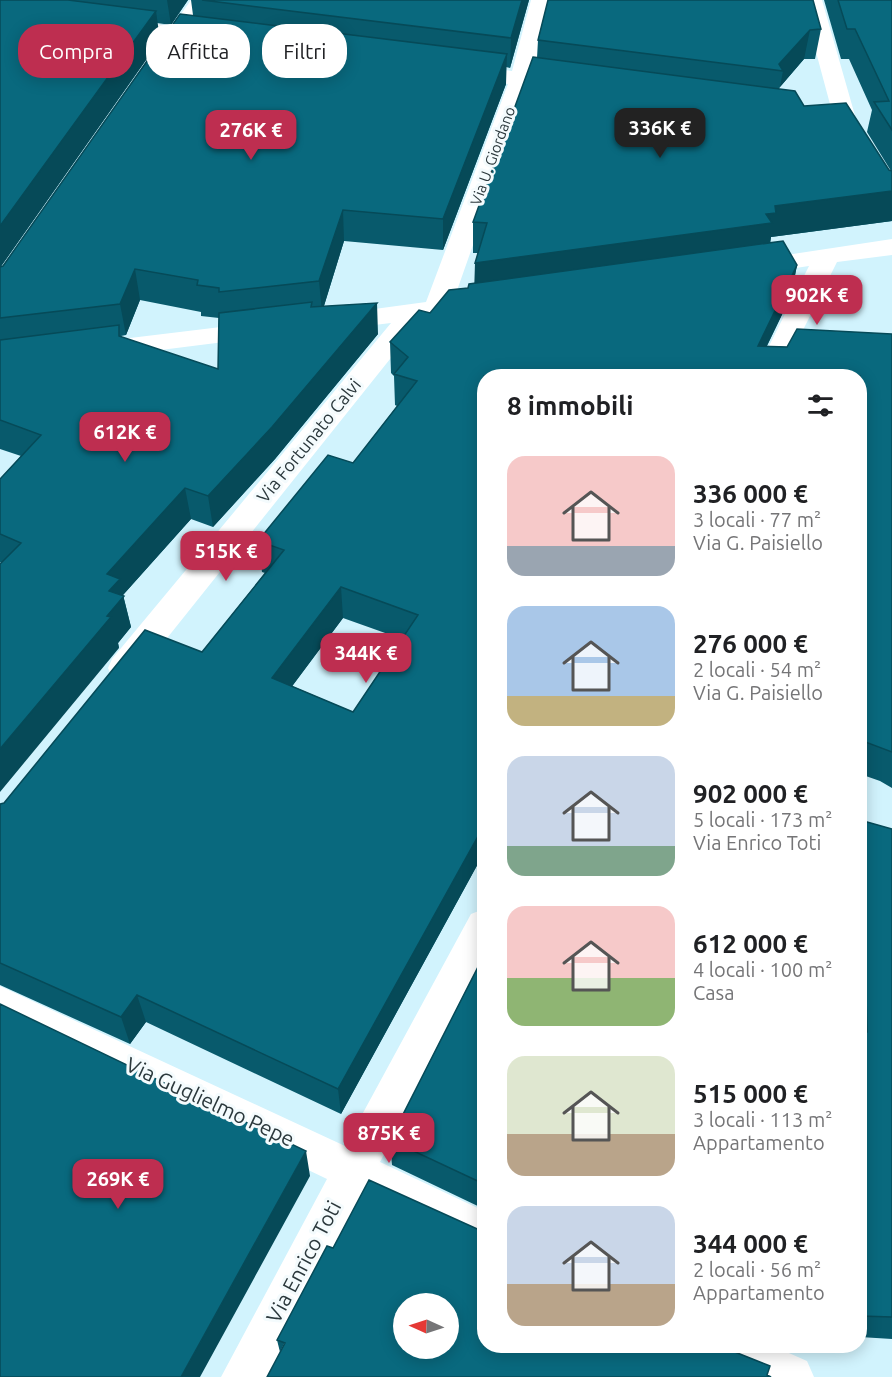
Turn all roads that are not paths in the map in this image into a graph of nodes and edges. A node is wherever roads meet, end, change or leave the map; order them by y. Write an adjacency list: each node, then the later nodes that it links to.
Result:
1 (201, 0): 5 (street)
2 (541, 0): 8 (street, Via U. Giordano)
3 (812, 0): 11 (street)
4 (95, 23): 6 (street)
5 (184, 24)
6 (146, 29)
7 (438, 68): 8 (street)
8 (521, 79): 9 (street); 17 (street, Via U. Giordano)
9 (591, 88)
10 (822, 116): 11 (street)
11 (845, 119): 12 (street)
12 (892, 195)
13 (892, 247): 14 (street)
14 (828, 256): 15 (street); 19 (street)
15 (721, 270)
16 (496, 301): 17 (street)
17 (426, 311): 18 (street); 20 (street, Via Fortunato Calvi)
18 (71, 353)
19 (771, 369)
20 (105, 691)
21 (477, 938): 23 (street, Via Enrico Toti)
22 (0, 1003): 23 (street, Via Guglielmo Pepe)
23 (352, 1170): 24 (street, Via Guglielmo Pepe); 26 (street, Via Enrico Toti)
24 (477, 1230)
25 (739, 1353): 27 (street)
26 (244, 1377)
27 (791, 1377)

